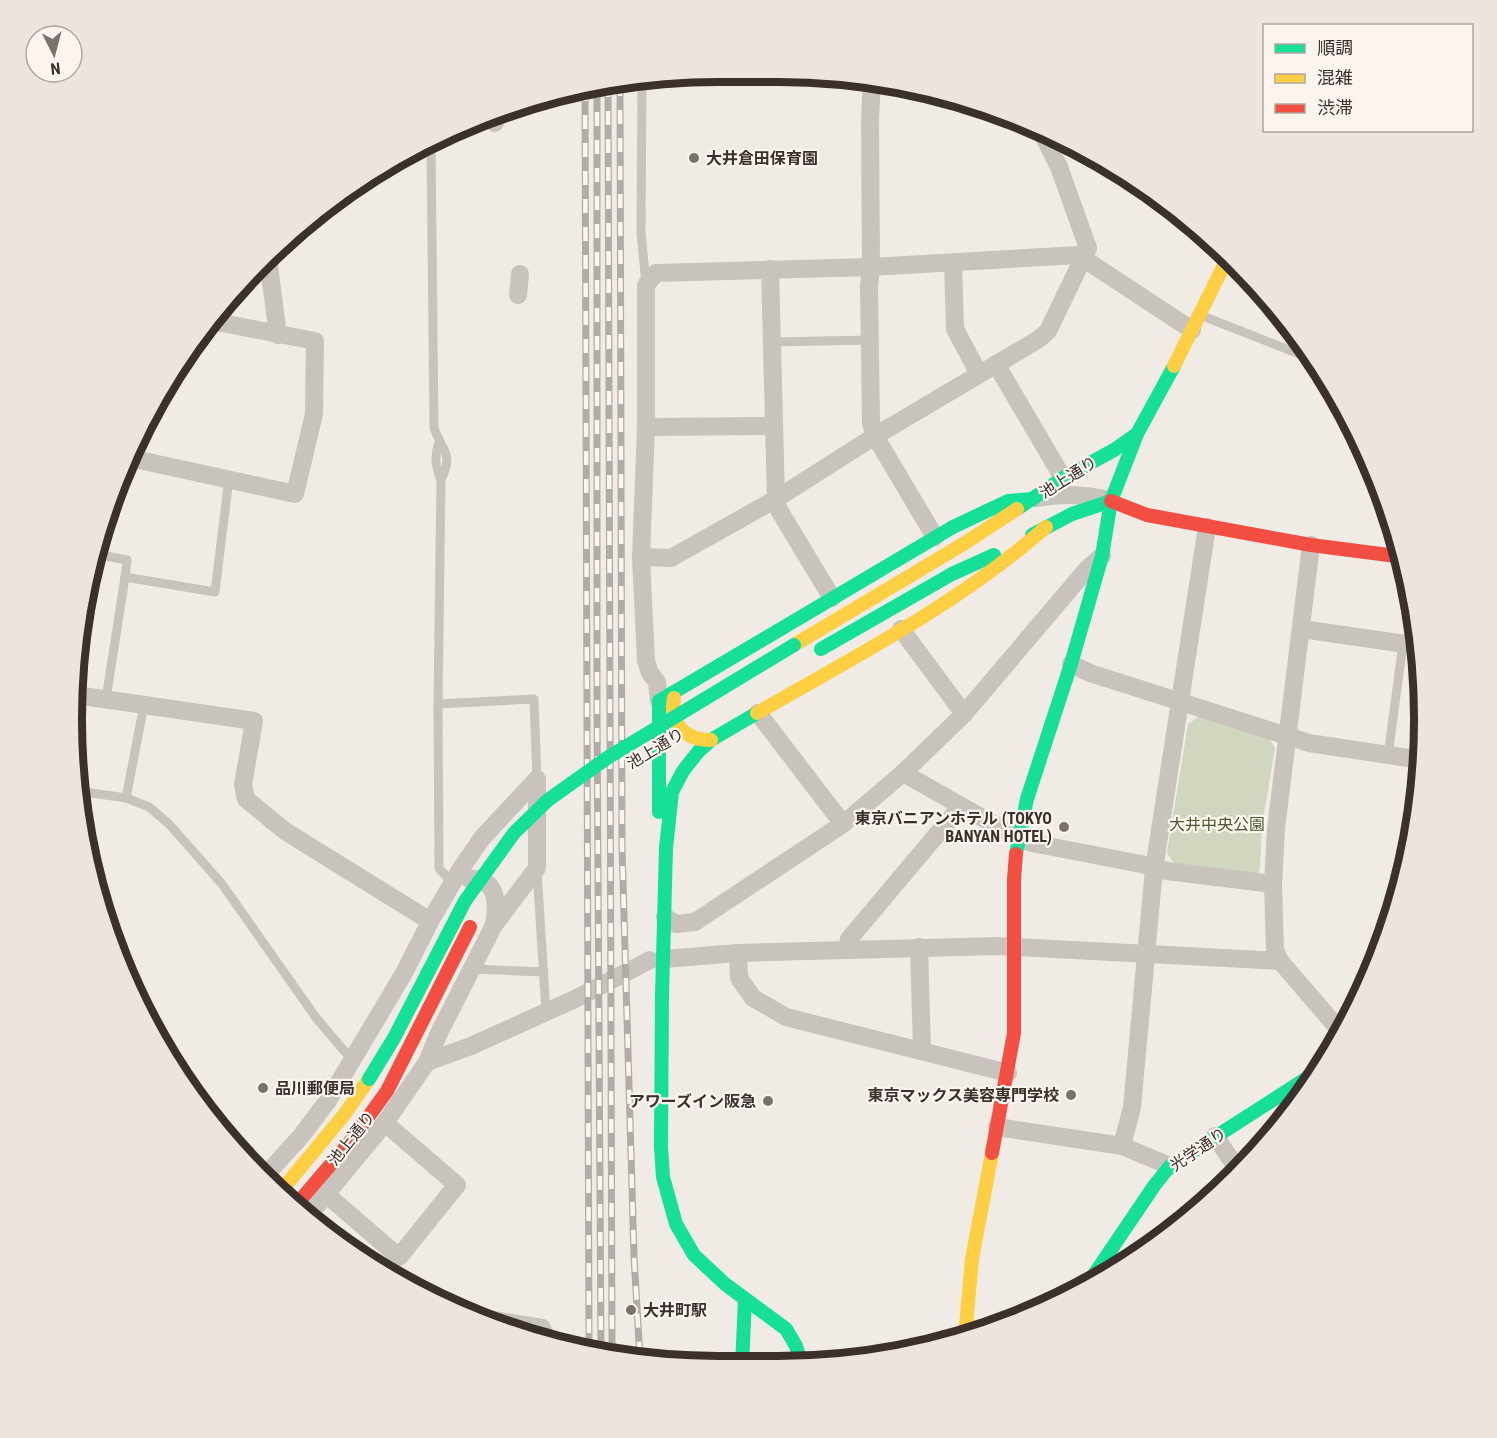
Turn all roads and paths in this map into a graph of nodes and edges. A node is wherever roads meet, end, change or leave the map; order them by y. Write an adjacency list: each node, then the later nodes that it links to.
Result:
1 (642, 87): 12 (lane)
2 (871, 90): 8 (street)
3 (1046, 142): 5 (street)
4 (431, 151): 54 (lane)
5 (1082, 258): 6 (street); 14 (street); 20 (street)
6 (953, 263): 8 (street); 21 (street)
7 (1224, 265): 14 (main road, 池上通り)
8 (871, 267): 10 (street); 17 (street)
9 (269, 269): 16 (street)
10 (770, 269): 12 (street); 18 (street)
11 (520, 274): 13 (street)
12 (646, 285): 23 (street)
13 (518, 295)
14 (1196, 322): 19 (lane); 24 (main road, 池上通り)
15 (221, 323): 16 (street)
16 (278, 335): 28 (street)
17 (871, 340): 18 (lane); 25 (street)
18 (771, 342): 22 (street)
19 (1300, 355)
20 (996, 364): 21 (street); 29 (street)
21 (979, 374): 25 (street)
22 (773, 426): 23 (street); 30 (street)
23 (646, 427): 40 (street)
24 (1137, 434): 26 (main road, 池上通り); 32 (main road, 池上通り)
25 (875, 436): 30 (street); 35 (street)
26 (1114, 450): 29 (main road, 池上通り); 32 (street)
27 (138, 460): 28 (street)
28 (229, 478): 41 (lane)
29 (1064, 478): 31 (main road, 池上通り)
30 (776, 499): 40 (street); 42 (street)
31 (1033, 499): 32 (street); 35 (main road); 105 (main road, 池上通り, bridge)
32 (1112, 501): 33 (main road); 34 (main road, 池上通り); 39 (main road)
33 (1207, 526): 36 (main road); 53 (street)
34 (1046, 527): 43 (main road); 47 (main road, 池上通り)
35 (935, 537): 42 (main road)
36 (1311, 545): 37 (main road); 44 (street)
37 (1393, 552)
38 (104, 556): 41 (lane)
39 (1102, 556): 48 (main road); 57 (street)
40 (641, 557): 52 (street)
41 (125, 577): 51 (lane)
42 (832, 598): 49 (main road)
43 (901, 629): 56 (main road); 57 (street)
44 (1302, 629): 45 (street); 59 (street)
45 (1410, 645)
46 (1410, 649): 62 (lane)
47 (812, 654)
48 (1071, 664): 53 (street); 71 (main road)
49 (681, 688): 52 (main road); 60 (main road)
50 (83, 696): 51 (street)
51 (106, 699): 55 (street)
52 (659, 701): 73 (main road)
53 (1181, 701): 59 (street); 75 (street)
54 (438, 704): 65 (lane); 77 (lane)
55 (144, 705): 67 (lane); 80 (street)
56 (758, 713): 60 (main road); 70 (street)
57 (964, 714): 64 (street)
58 (699, 722): 61 (main road, 池上通り)
59 (1287, 737): 62 (street); 78 (street)
60 (711, 740): 73 (main road)
61 (648, 751)
62 (1388, 754): 63 (street)
63 (1413, 759)
64 (903, 773): 68 (street); 70 (street)
65 (537, 779): 74 (street); 77 (street)
66 (87, 792): 67 (lane)
67 (126, 798): 94 (lane)
68 (962, 806): 71 (street); 84 (street)
69 (549, 823): 72 (main road)
70 (843, 824): 79 (street)
71 (1018, 838): 75 (street); 82 (main road)
72 (526, 845)
73 (666, 848): 79 (main road)
74 (537, 868): 81 (street); 90 (lane)
75 (1154, 868): 78 (street); 86 (street)
76 (501, 878): 107 (main road, 池上通り)
77 (453, 884): 80 (street); 81 (street)
78 (1273, 884): 88 (street)
79 (665, 917): 87 (main road)
80 (430, 921): 94 (street)
81 (494, 925): 89 (street)
82 (1015, 946): 83 (street); 86 (street); 96 (main road)
83 (920, 947): 84 (street); 93 (street)
84 (847, 949): 85 (street)
85 (738, 953): 87 (street); 93 (street)
86 (1147, 955): 88 (street); 101 (street)
87 (657, 959): 91 (street); 110 (main road)
88 (1280, 961): 92 (street)
89 (472, 969): 90 (lane); 95 (street)
90 (544, 972): 91 (lane)
91 (546, 1012): 95 (street)
92 (1335, 1025)
93 (922, 1051): 96 (street)
94 (353, 1061): 104 (street)
95 (427, 1062): 98 (street)
96 (1008, 1073): 99 (main road)
97 (1300, 1082): 100 (main road, 光学通り)
98 (385, 1123): 106 (street); 106 (street)
99 (997, 1127): 101 (street); 112 (main road)
100 (1215, 1136): 102 (street); 103 (main road, 光学通り)
101 (1122, 1146): 103 (street)
102 (1233, 1163)
103 (1170, 1166): 109 (main road, 光学通り)
104 (270, 1170)
105 (286, 1185)
106 (327, 1195): 108 (street)
107 (301, 1199)
108 (314, 1210)
109 (1098, 1269)
110 (745, 1300): 114 (main road); 115 (main road)
111 (524, 1325): 113 (street)
112 (966, 1327)
113 (543, 1331)
114 (794, 1339): 115 (main road); 116 (main road)
115 (743, 1346): 117 (main road)
116 (800, 1355)
117 (742, 1356)

